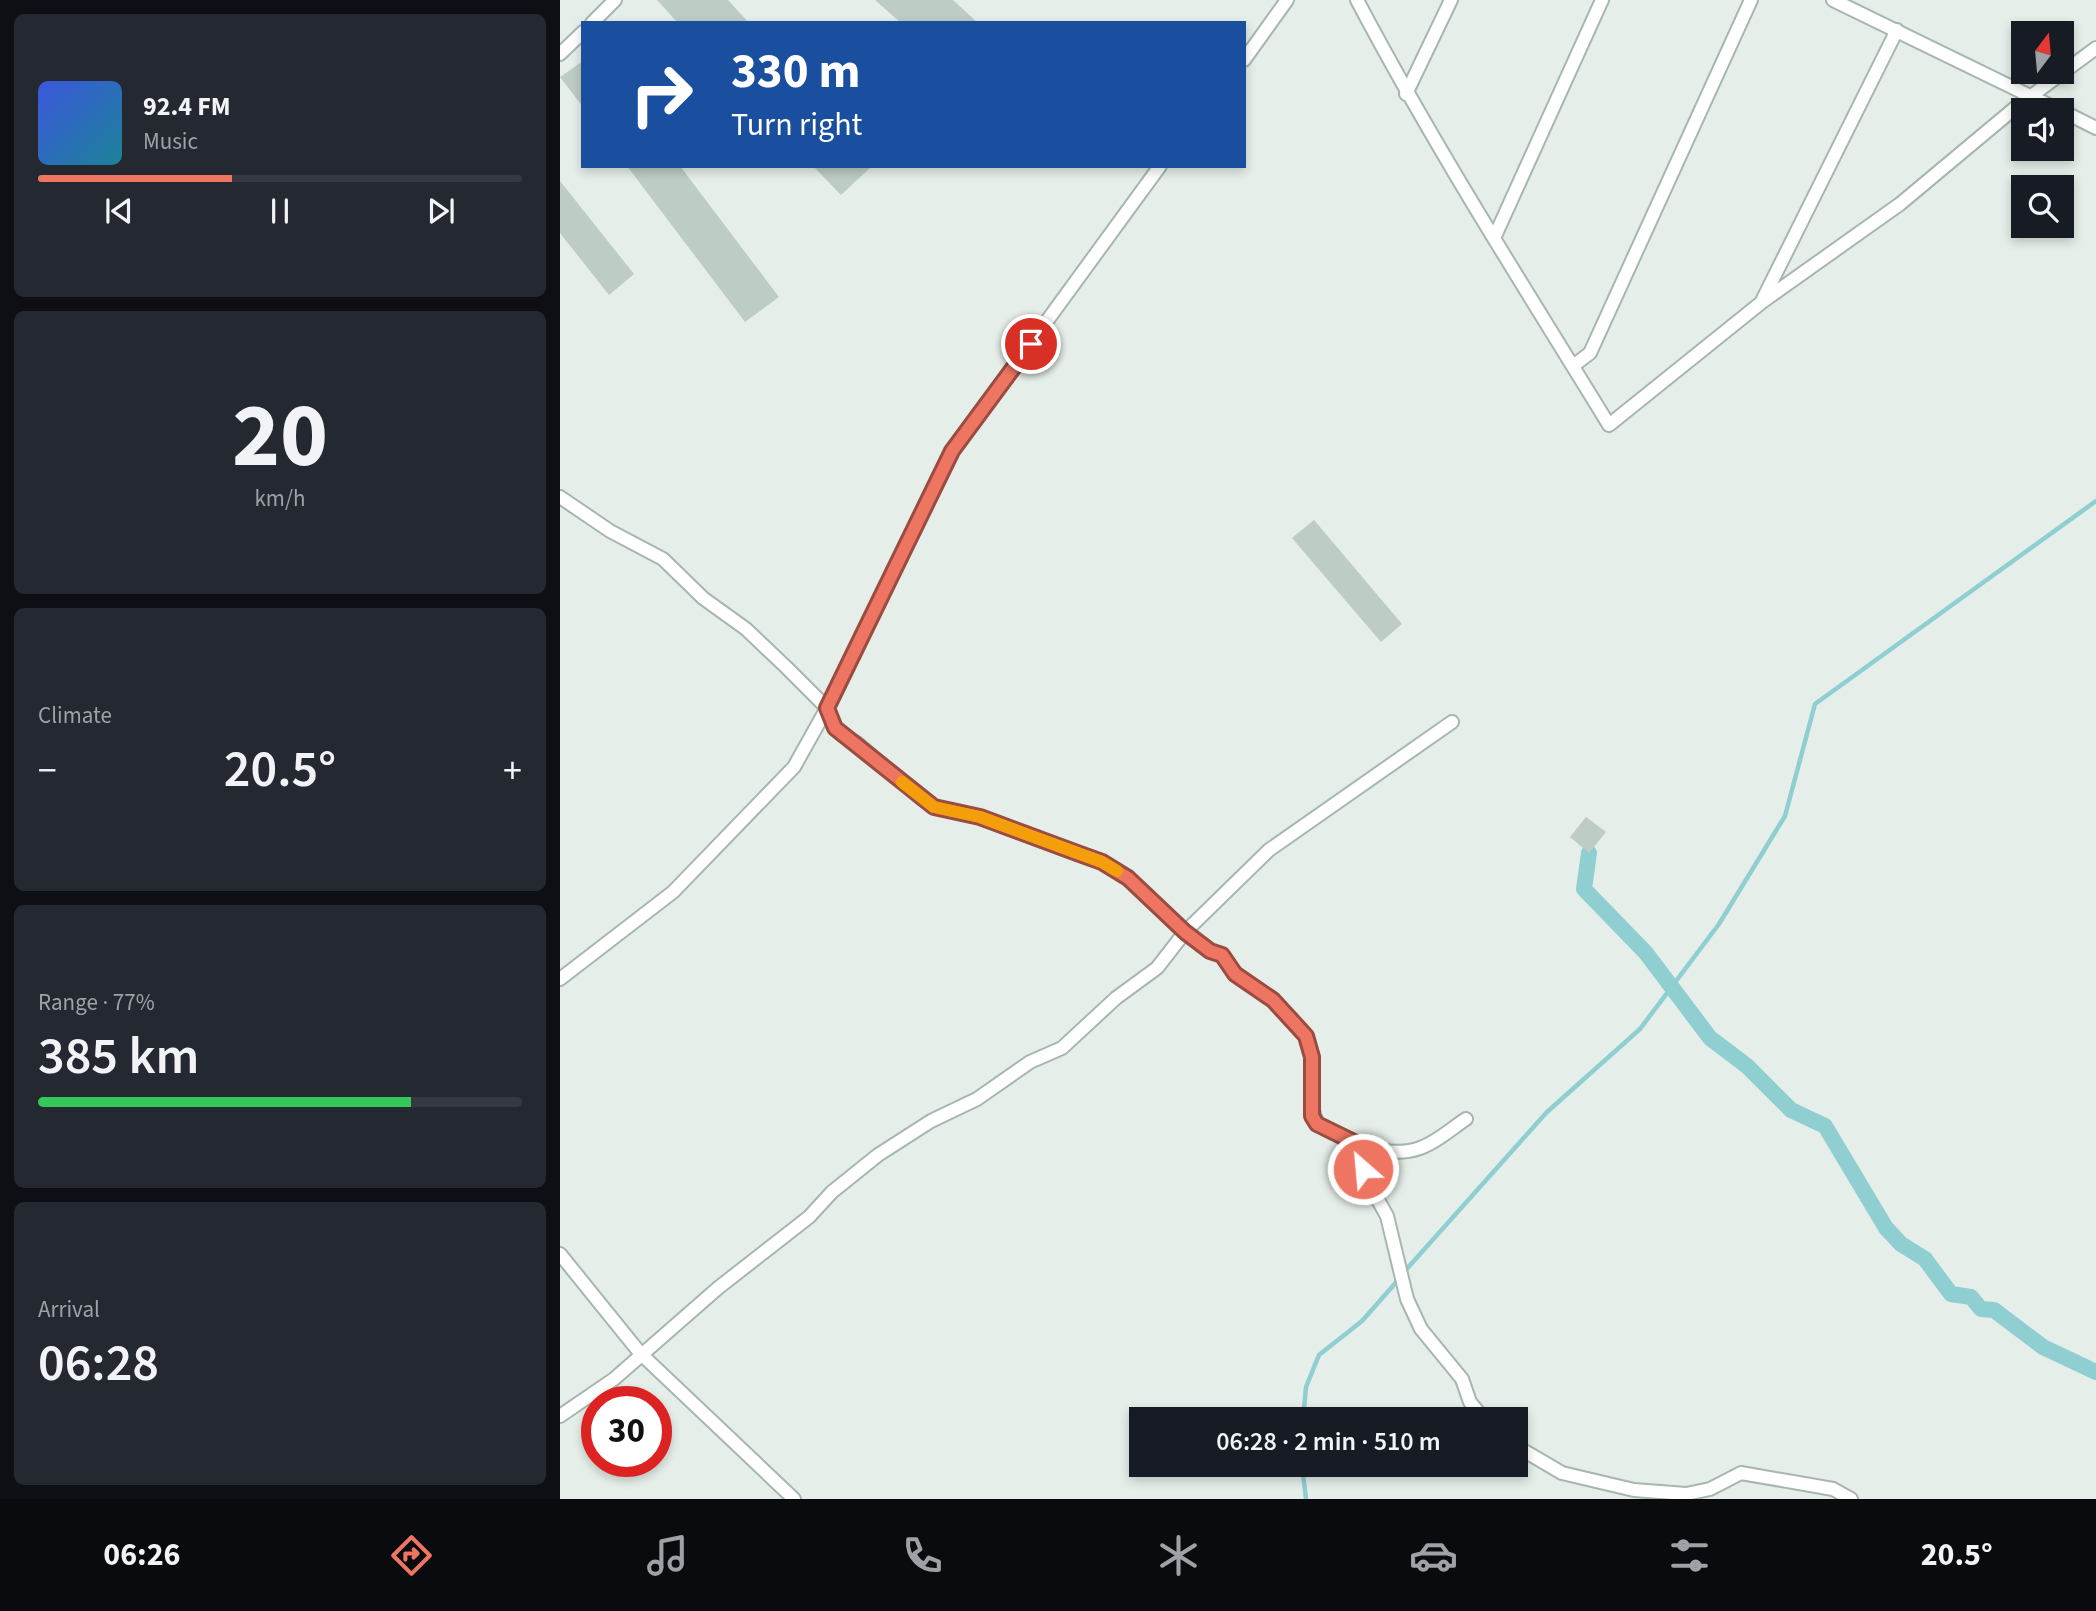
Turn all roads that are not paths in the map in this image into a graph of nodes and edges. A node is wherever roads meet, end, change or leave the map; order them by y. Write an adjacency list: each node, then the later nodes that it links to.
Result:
1 (615, 0): 8 (street)
2 (1287, 0): 13 (street)
3 (1357, 0): 14 (street)
4 (1451, 0): 14 (street)
5 (1602, 0): 20 (street)
6 (1751, 0): 22 (street)
7 (1833, 0): 9 (street)
8 (594, 21)
9 (1897, 30): 15 (street); 21 (street)
10 (581, 34): 12 (street)
11 (2096, 48): 15 (street)
12 (560, 54)
13 (1246, 57)
14 (1406, 94): 20 (street)
15 (2031, 96): 16 (street); 21 (street)
16 (2035, 98)
17 (2074, 118): 18 (street)
18 (2096, 128)
19 (1155, 168): 24 (street)
20 (1495, 236): 22 (street)
21 (1762, 302): 22 (street)
22 (1573, 366)
23 (560, 497): 24 (street)
24 (827, 708): 26 (street); 27 (street)
25 (1452, 722): 26 (street)
26 (1185, 932): 29 (street); 31 (street)
27 (560, 979)
28 (1466, 1119): 29 (street)
29 (1356, 1143): 32 (street)
30 (560, 1254): 31 (street)
31 (640, 1353): 33 (street); 36 (street)
32 (1475, 1407)
33 (560, 1416)
34 (1528, 1453): 35 (street)
35 (1685, 1497): 37 (street)
36 (794, 1499)
37 (1851, 1499)

